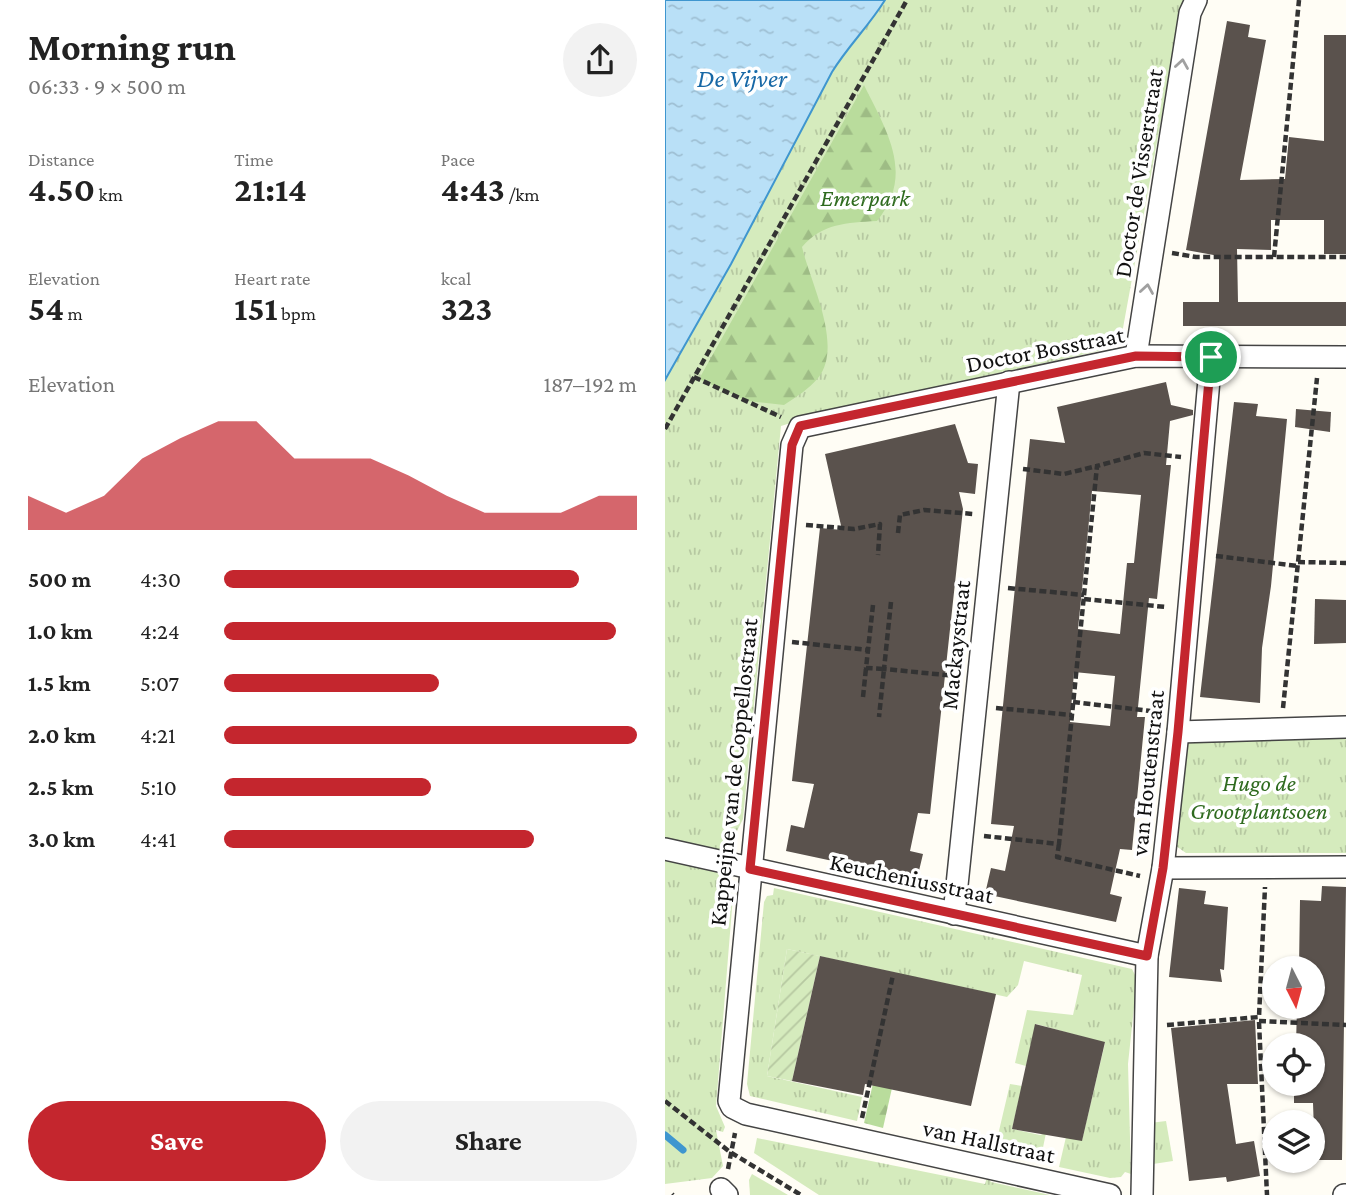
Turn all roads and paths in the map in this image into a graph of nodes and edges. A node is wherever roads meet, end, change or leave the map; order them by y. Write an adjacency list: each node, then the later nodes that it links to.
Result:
1 (907, 0): 11 (path)
2 (1196, 0): 4 (street, Doctor de Visserstraat, one-way to 2)
3 (1299, 0): 5 (path)
4 (1153, 249): 5 (path); 7 (street, Doctor de Visserstraat, one-way to 4)
5 (1274, 257): 6 (path)
6 (1346, 257)
7 (1136, 356): 9 (street, Doctor Bosstraat); 12 (street, Doctor Bosstraat)
8 (1346, 356): 10 (street, Doctor Bosstraat)
9 (1211, 357): 10 (street, Doctor Bosstraat); 15 (street, van Houtenstraat)
10 (1319, 357): 24 (path)
11 (694, 377): 13 (path); 14 (path)
12 (1009, 382): 13 (street, Doctor Bosstraat); 16 (street, Mackaystraat)
13 (800, 426): 19 (street, Kappeijne van de Coppellostraat)
14 (665, 429)
15 (1202, 459): 17 (path); 21 (street, van Houtenstraat)
16 (1000, 466): 17 (path); 18 (street, Mackaystraat)
17 (1097, 466): 26 (path)
18 (995, 515): 20 (path); 25 (street, Mackaystraat)
19 (785, 523): 22 (path); 30 (street, Kappeijne van de Coppellostraat)
20 (898, 533)
21 (1194, 554): 24 (path); 29 (street, van Houtenstraat)
22 (878, 555)
23 (1346, 563): 24 (path)
24 (1298, 564): 42 (path)
25 (988, 586): 26 (path); 34 (street, Mackaystraat)
26 (1084, 597): 29 (path); 36 (path)
27 (891, 602): 33 (path)
28 (873, 606): 31 (path)
29 (1189, 609): 40 (street, van Houtenstraat)
30 (773, 640): 31 (path); 48 (street, Kappeijne van de Coppellostraat)
31 (868, 650): 32 (path)
32 (866, 668): 33 (path); 35 (path)
33 (884, 669): 34 (path); 39 (path)
34 (978, 678): 37 (street, Mackaystraat)
35 (863, 697)
36 (1073, 702): 38 (path); 40 (path)
37 (975, 706): 38 (path); 43 (street, Mackaystraat)
38 (1072, 715): 44 (path)
39 (879, 718)
40 (1179, 723): 42 (street); 49 (street, van Houtenstraat)
41 (1346, 727): 42 (street)
42 (1281, 729)
43 (962, 833): 44 (path); 50 (street, Mackaystraat)
44 (1059, 844): 49 (path)
45 (665, 849): 48 (street, Keucheniusstraat)
46 (1266, 867): 47 (street); 49 (street); 53 (path)
47 (1346, 867)
48 (750, 869): 50 (street, Keucheniusstraat); 57 (street, Kappeijne van de Coppellostraat)
49 (1162, 875): 51 (street, van Houtenstraat)
50 (954, 914): 51 (street, Keucheniusstraat)
51 (1147, 956): 63 (street, van Houtenstraat)
52 (893, 975): 58 (path)
53 (1259, 1019): 54 (path); 55 (path); 64 (path)
54 (1346, 1025)
55 (1160, 1026)
56 (665, 1101): 59 (path)
57 (746, 1115): 58 (street, van Hallstraat); 59 (path)
58 (857, 1139): 62 (street, van Hallstraat)
59 (730, 1152): 60 (path); 61 (path)
60 (724, 1192)
61 (801, 1195)
62 (1110, 1195)
63 (1142, 1195)
64 (1267, 1195)

